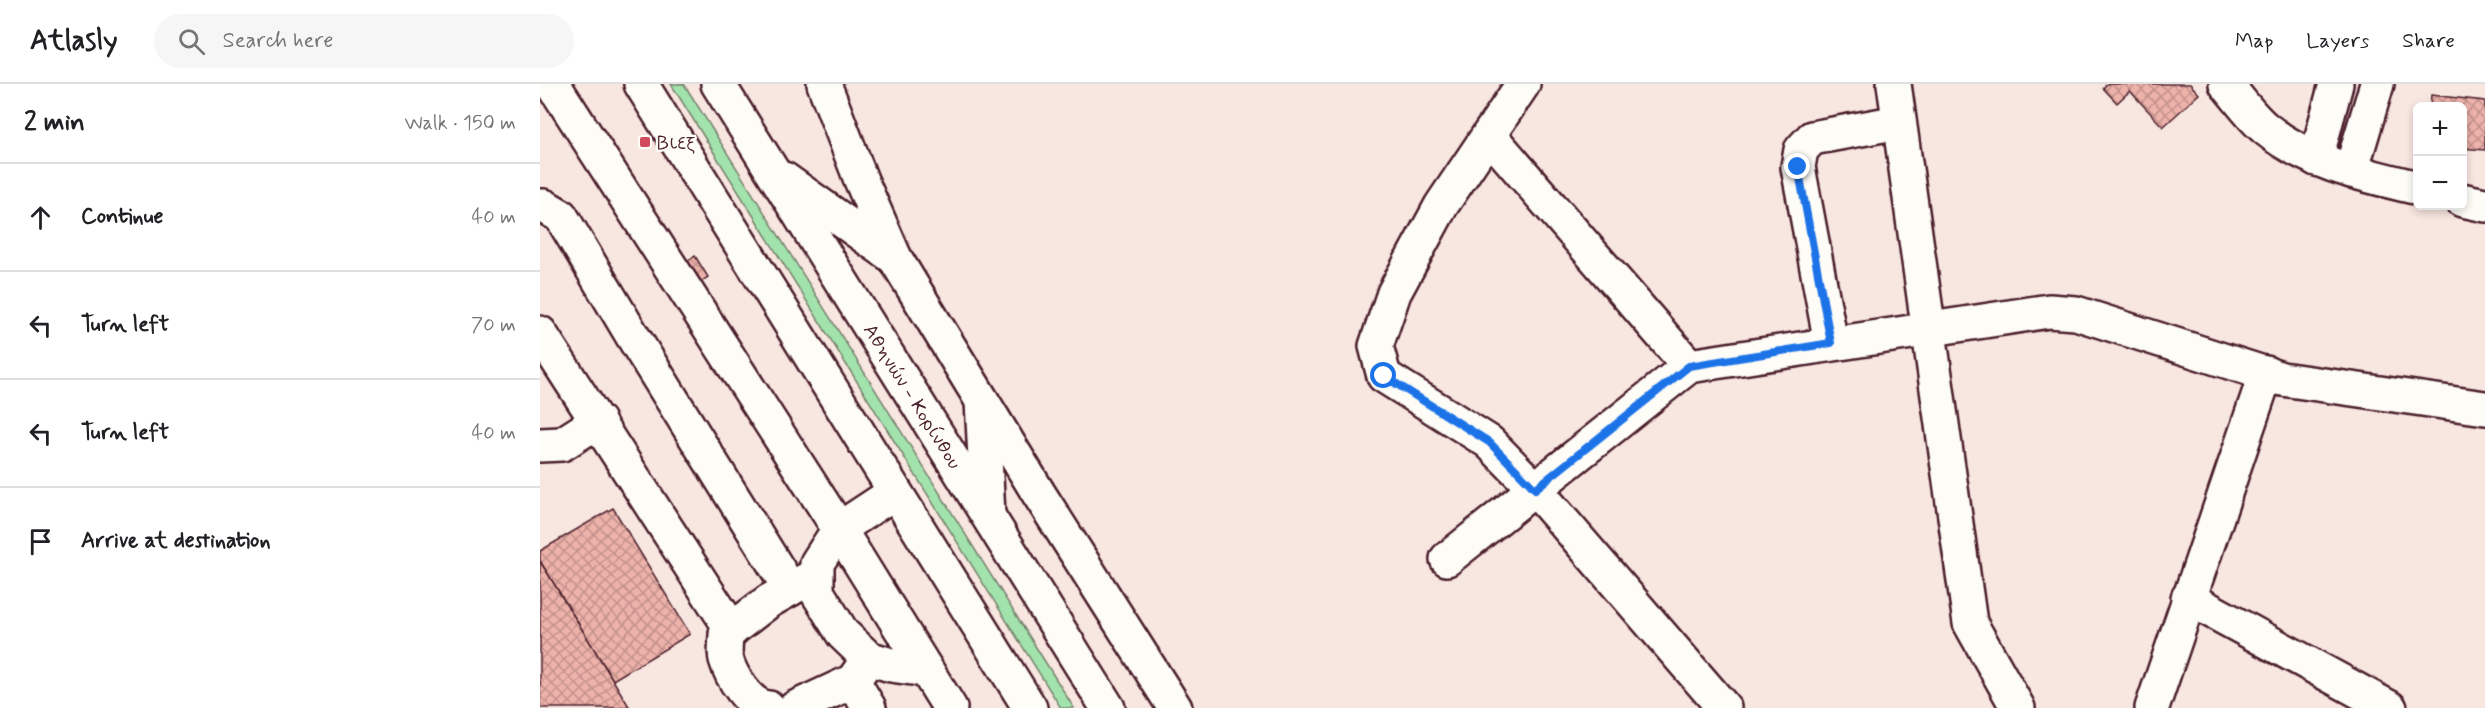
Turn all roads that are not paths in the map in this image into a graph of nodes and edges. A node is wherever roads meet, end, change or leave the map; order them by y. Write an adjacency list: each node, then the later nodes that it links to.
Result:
1 (553, 84): 32 (main road)
2 (641, 84): 30 (main road)
3 (718, 84): 13 (main road, Αθηνών - Κορίνθου)
4 (824, 84): 19 (main road)
5 (1522, 84): 11 (main road)
6 (1894, 84): 10 (main road)
7 (2226, 84): 12 (main road)
8 (2336, 84): 12 (main road)
9 (2377, 84): 14 (main road)
10 (1899, 122): 20 (main road); 22 (main road)
11 (1489, 135): 23 (main road); 29 (main road)
12 (2316, 159): 14 (main road)
13 (772, 171): 19 (main road); 31 (main road, Αθηνών - Κορίνθου)
14 (2351, 171): 15 (main road)
15 (2413, 187)
16 (2467, 201): 17 (main road)
17 (2485, 205)
18 (540, 206): 34 (main road)
19 (895, 258): 25 (main road)
20 (1930, 330): 22 (main road); 24 (main road); 46 (main road)
21 (540, 333): 27 (main road)
22 (1831, 343): 23 (main road)
23 (1689, 366): 29 (main road)
24 (2274, 376): 26 (main road); 35 (main road)
25 (982, 401): 31 (main road); 44 (main road)
26 (2485, 408)
27 (598, 421): 28 (main road); 36 (main road)
28 (540, 445)
29 (1535, 489): 33 (main road); 45 (main road)
30 (895, 492): 32 (main road); 42 (main road)
31 (988, 517): 43 (main road, Αθηνών - Κορίνθου)
32 (839, 529): 34 (main road); 37 (main road)
33 (1447, 559)
34 (804, 582): 36 (main road); 38 (main road)
35 (2197, 603): 47 (main road); 48 (main road)
36 (732, 630): 39 (main road)
37 (926, 670): 38 (main road); 41 (main road)
38 (863, 682): 40 (main road)
39 (769, 708)
40 (795, 708)
41 (950, 708)
42 (1030, 708)
43 (1108, 708)
44 (1175, 708)
45 (1724, 708)
46 (2018, 708)
47 (2152, 708)
48 (2390, 708)

